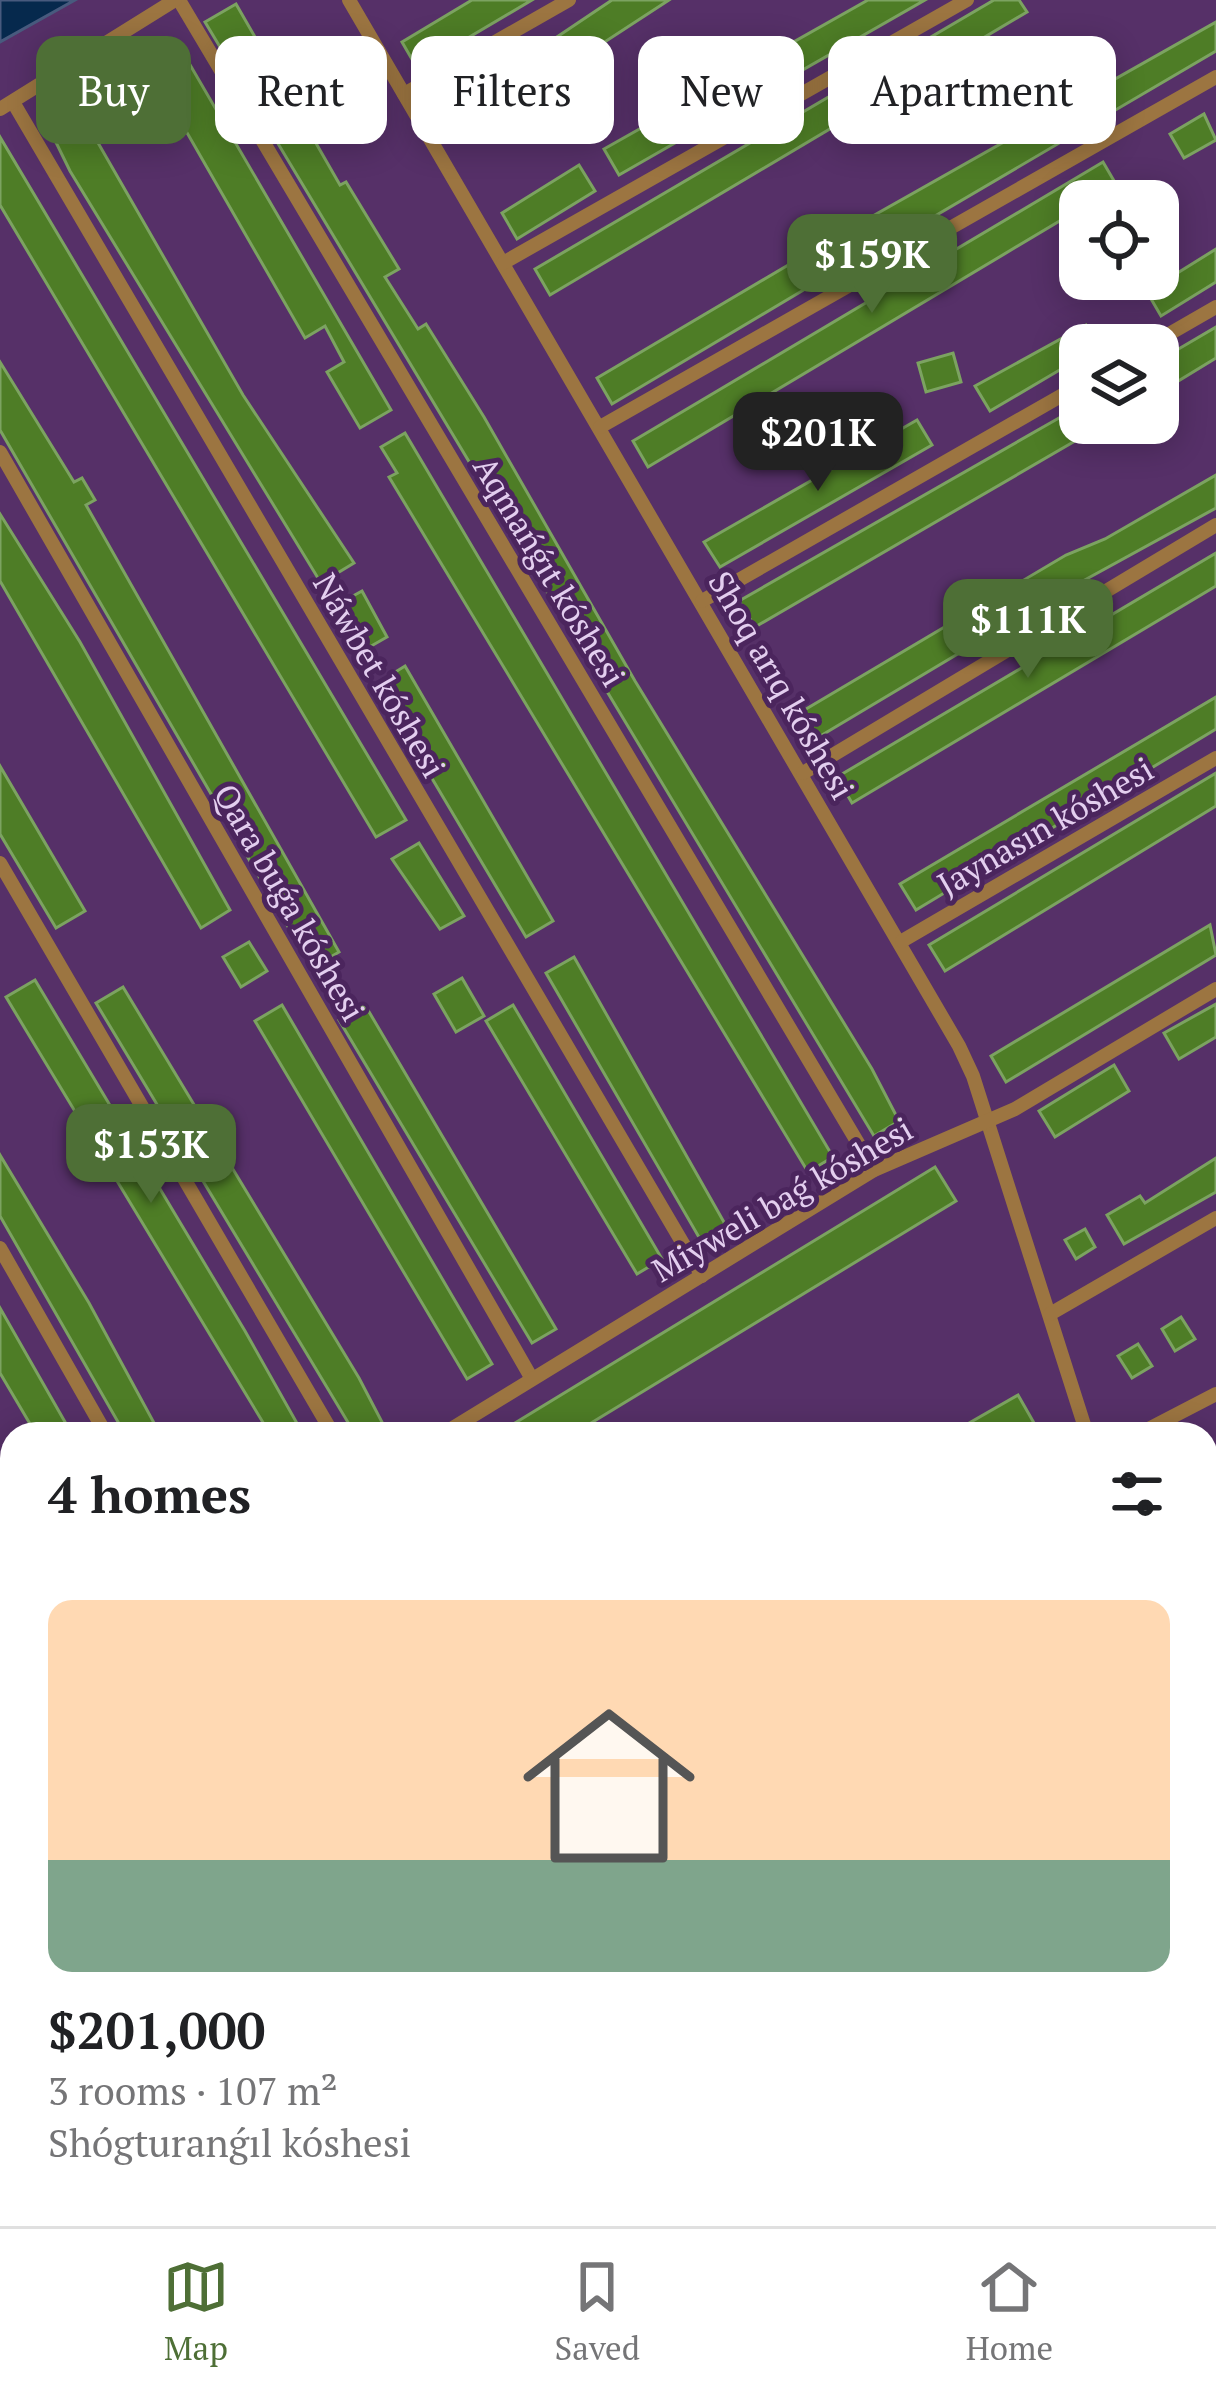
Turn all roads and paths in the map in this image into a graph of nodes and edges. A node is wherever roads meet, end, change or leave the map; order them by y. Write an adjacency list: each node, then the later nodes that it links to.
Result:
1 (177, 0): 7 (street); 22 (street, Aqmańǵıt kóshesi)
2 (350, 0): 6 (street, Shoq arıq kóshesi)
3 (568, 0): 6 (street)
4 (967, 0): 8 (street)
5 (1216, 77): 12 (street)
6 (404, 94): 8 (street, Shoq arıq kóshesi)
7 (6, 105): 25 (street, Náwbet kóshesi)
8 (503, 263): 12 (street, Shoq arıq kóshesi)
9 (1216, 307): 10 (street)
10 (1179, 328)
11 (1059, 397): 15 (street)
12 (600, 428): 15 (street, Shoq arıq kóshesi)
13 (0, 452): 27 (street, Qara buǵa kóshesi)
14 (1216, 525): 17 (street)
15 (702, 602): 17 (street, Shoq arıq kóshesi)
16 (1216, 758): 19 (street, Jaynasın kóshesi)
17 (803, 773): 19 (street, Shoq arıq kóshesi)
18 (0, 863): 30 (street)
19 (902, 941): 21 (street, Shoq arıq kóshesi)
20 (1216, 988): 21 (street, Miyweli baǵ kóshesi)
21 (986, 1123): 22 (street, Miyweli baǵ kóshesi); 26 (street, Shoq arıq kóshesi)
22 (874, 1170): 25 (street, Miyweli baǵ kóshesi)
23 (1216, 1218): 26 (street)
24 (0, 1248): 29 (street)
25 (702, 1276): 27 (street, Miyweli baǵ kóshesi)
26 (1050, 1315): 32 (street, Shoq arıq kóshesi)
27 (532, 1379): 31 (street, Miyweli baǵ kóshesi)
28 (1216, 1394): 33 (street)
29 (99, 1422)
30 (326, 1422)
31 (462, 1422)
32 (1083, 1422)
33 (1162, 1422)

